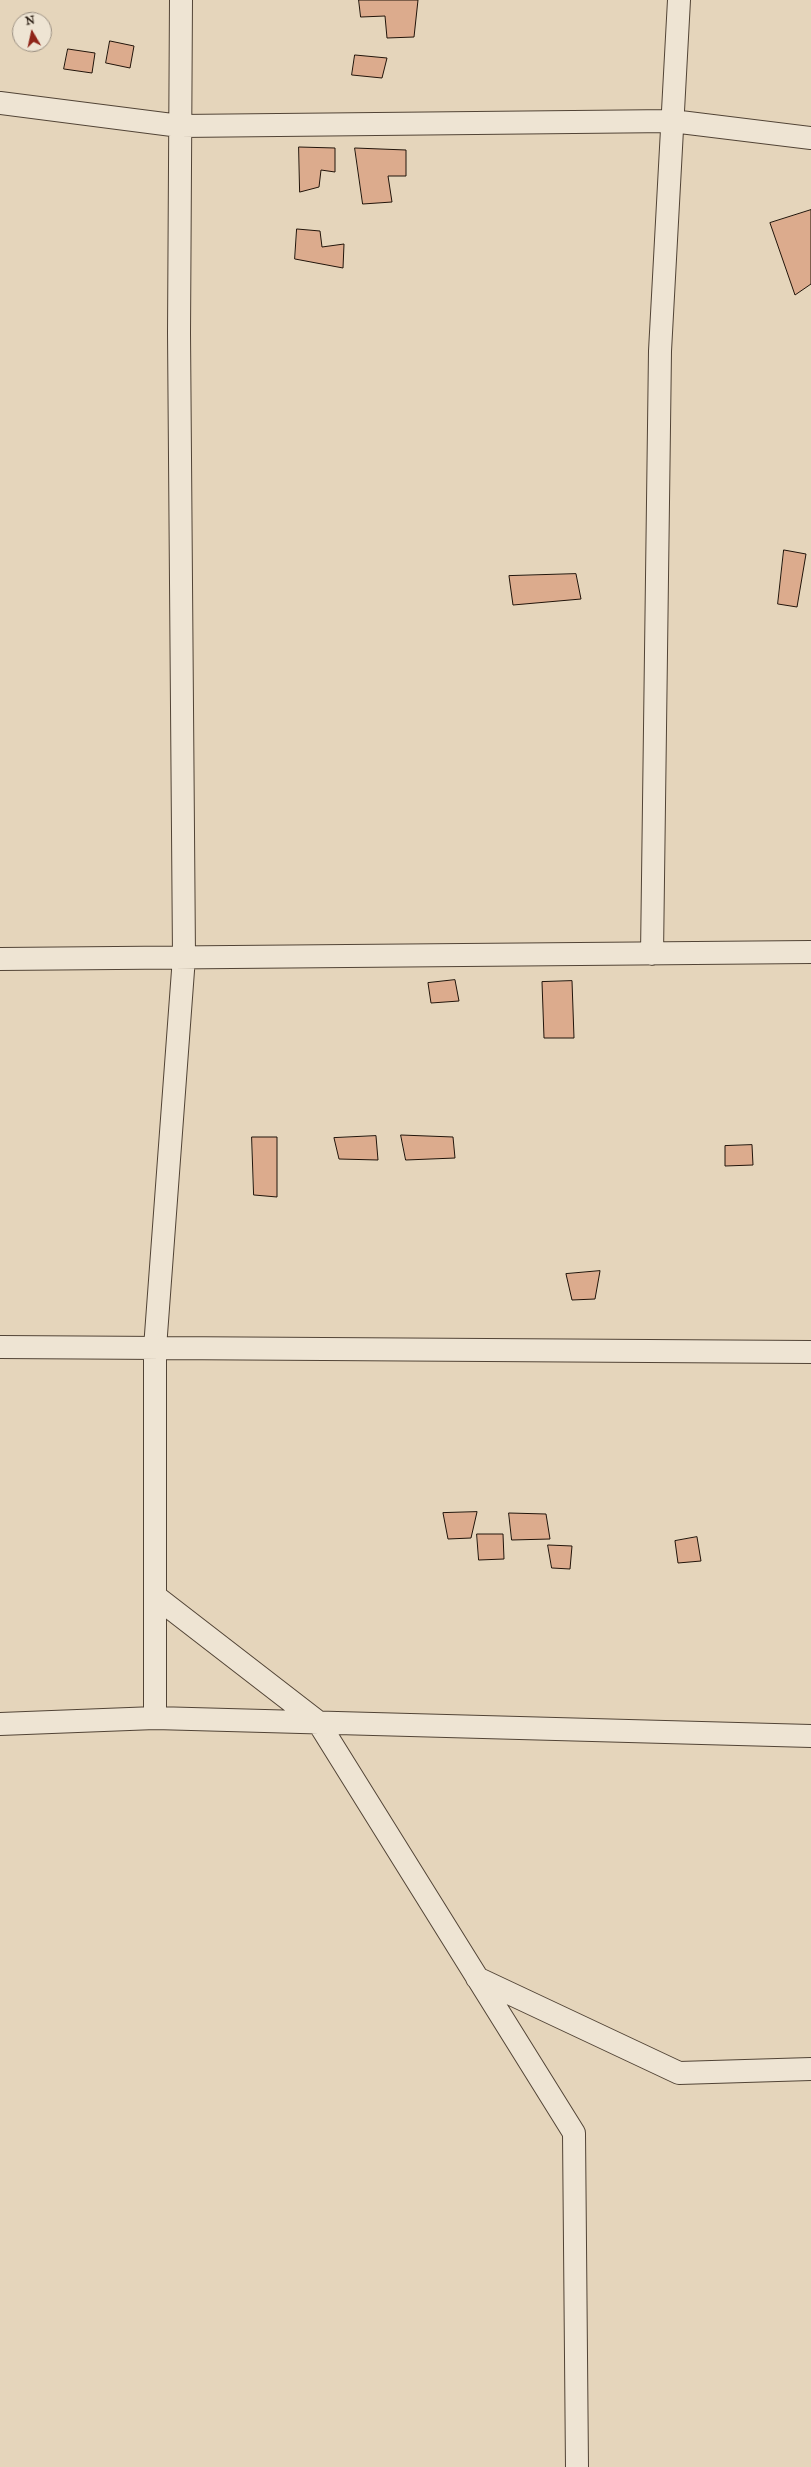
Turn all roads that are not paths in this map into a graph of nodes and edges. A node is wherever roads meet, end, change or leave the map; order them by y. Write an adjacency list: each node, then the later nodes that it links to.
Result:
1 (181, 0): 5 (street)
2 (679, 0): 4 (street)
3 (0, 103): 5 (street)
4 (672, 121): 5 (street); 6 (street); 8 (street)
5 (180, 126): 9 (street)
6 (811, 138)
7 (811, 952): 8 (street)
8 (652, 954): 9 (street)
9 (184, 957): 10 (street); 12 (street)
10 (0, 959)
11 (0, 1347): 12 (street)
12 (155, 1348): 13 (street); 14 (street)
13 (811, 1352)
14 (155, 1596): 15 (street); 16 (street)
15 (155, 1718): 16 (street); 17 (street)
16 (318, 1722): 18 (street); 19 (street)
17 (0, 1724)
18 (811, 1736)
19 (477, 1978): 20 (street); 21 (street)
20 (811, 2069)
21 (577, 2467)

